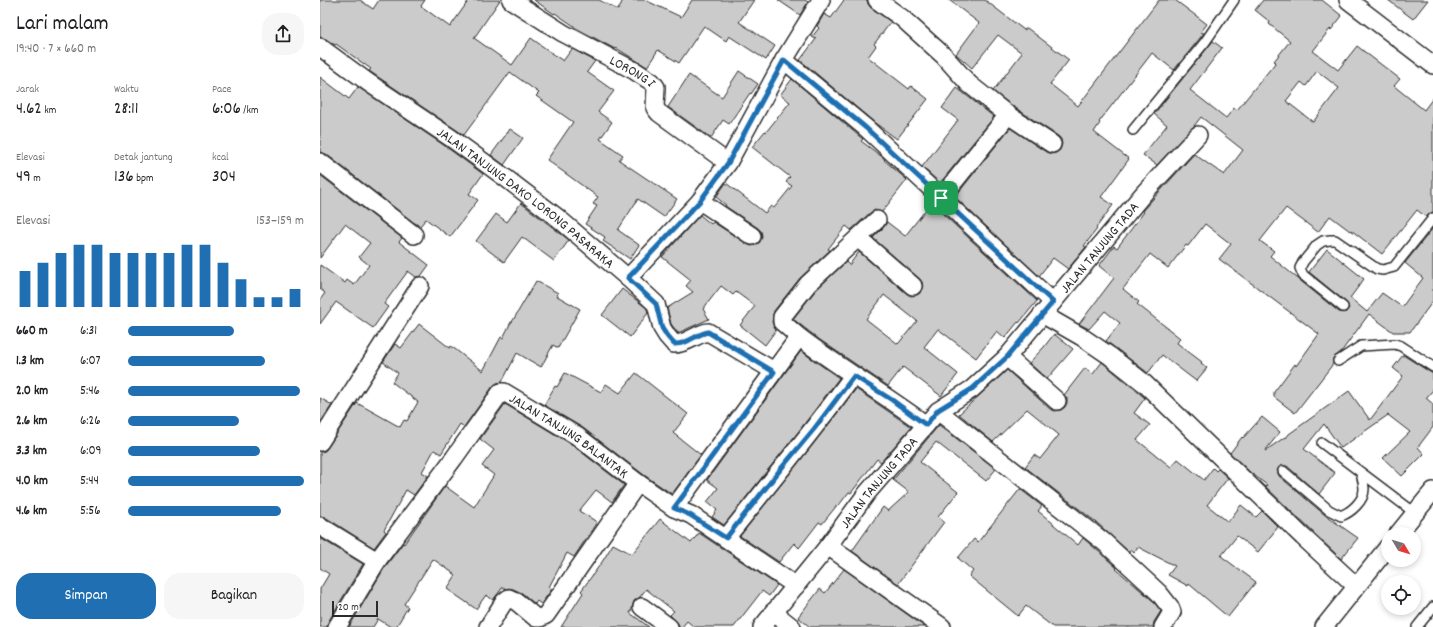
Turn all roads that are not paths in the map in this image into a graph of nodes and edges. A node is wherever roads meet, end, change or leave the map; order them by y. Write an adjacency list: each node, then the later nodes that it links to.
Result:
1 (511, 0): 14 (street, LORONG I)
2 (821, 0): 7 (street)
3 (877, 0): 9 (street)
4 (1234, 0): 10 (lane)
5 (1348, 0): 8 (street)
6 (320, 47): 22 (street, JALAN TANJUNG DAKO LORONG PASARAKA)
7 (784, 60): 14 (street); 15 (street)
8 (1433, 66)
9 (1008, 115): 12 (street); 15 (street)
10 (1133, 130)
11 (1198, 135): 25 (street, JALAN TANJUNG TADA)
12 (1052, 144)
13 (320, 162): 19 (street)
14 (728, 163): 16 (street)
15 (941, 198): 25 (street)
16 (700, 201): 20 (street); 22 (street)
17 (1433, 218): 26 (lane)
18 (877, 220): 21 (street)
19 (414, 235)
20 (752, 236)
21 (858, 238): 24 (street); 27 (street)
22 (628, 278): 31 (street, JALAN TANJUNG DAKO LORONG PASARAKA)
23 (420, 286): 36 (street)
24 (912, 286)
25 (1047, 308): 28 (street, JALAN TANJUNG TADA); 51 (street)
26 (1343, 308)
27 (799, 337): 31 (street); 32 (street)
28 (1007, 357): 33 (street); 34 (street, JALAN TANJUNG TADA)
29 (1338, 361): 30 (lane)
30 (1433, 367)
31 (774, 372): 42 (street)
32 (854, 376): 35 (street); 46 (street)
33 (1058, 401)
34 (938, 410): 35 (street, JALAN TANJUNG TADA); 61 (street)
35 (926, 425): 47 (street, JALAN TANJUNG TADA)
36 (320, 442)
37 (1322, 443): 39 (lane)
38 (1283, 471): 39 (lane)
39 (1361, 473): 43 (lane)
40 (638, 483): 42 (street, JALAN TANJUNG BALANTAK); 49 (street, JALAN TANJUNG BALANTAK); 56 (street)
41 (1433, 491): 43 (street)
42 (674, 508): 46 (street, JALAN TANJUNG BALANTAK)
43 (1415, 513): 45 (street)
44 (320, 526): 49 (street)
45 (1404, 527)
46 (726, 538): 50 (street, JALAN TANJUNG BALANTAK)
47 (828, 546): 50 (street, JALAN TANJUNG TADA); 60 (street)
48 (1381, 556): 51 (street)
49 (377, 561): 55 (street, JALAN TANJUNG BALANTAK)
50 (796, 586): 54 (street, JALAN TANJUNG TADA)
51 (1356, 586): 62 (street)
52 (642, 607): 57 (street)
53 (1433, 607): 63 (lane)
54 (773, 612): 58 (street, JALAN TANJUNG TADA); 59 (street)
55 (337, 627)
56 (488, 627)
57 (669, 627)
58 (762, 627)
59 (792, 627)
60 (942, 627)
61 (1163, 627)
62 (1324, 627)
63 (1417, 627)

